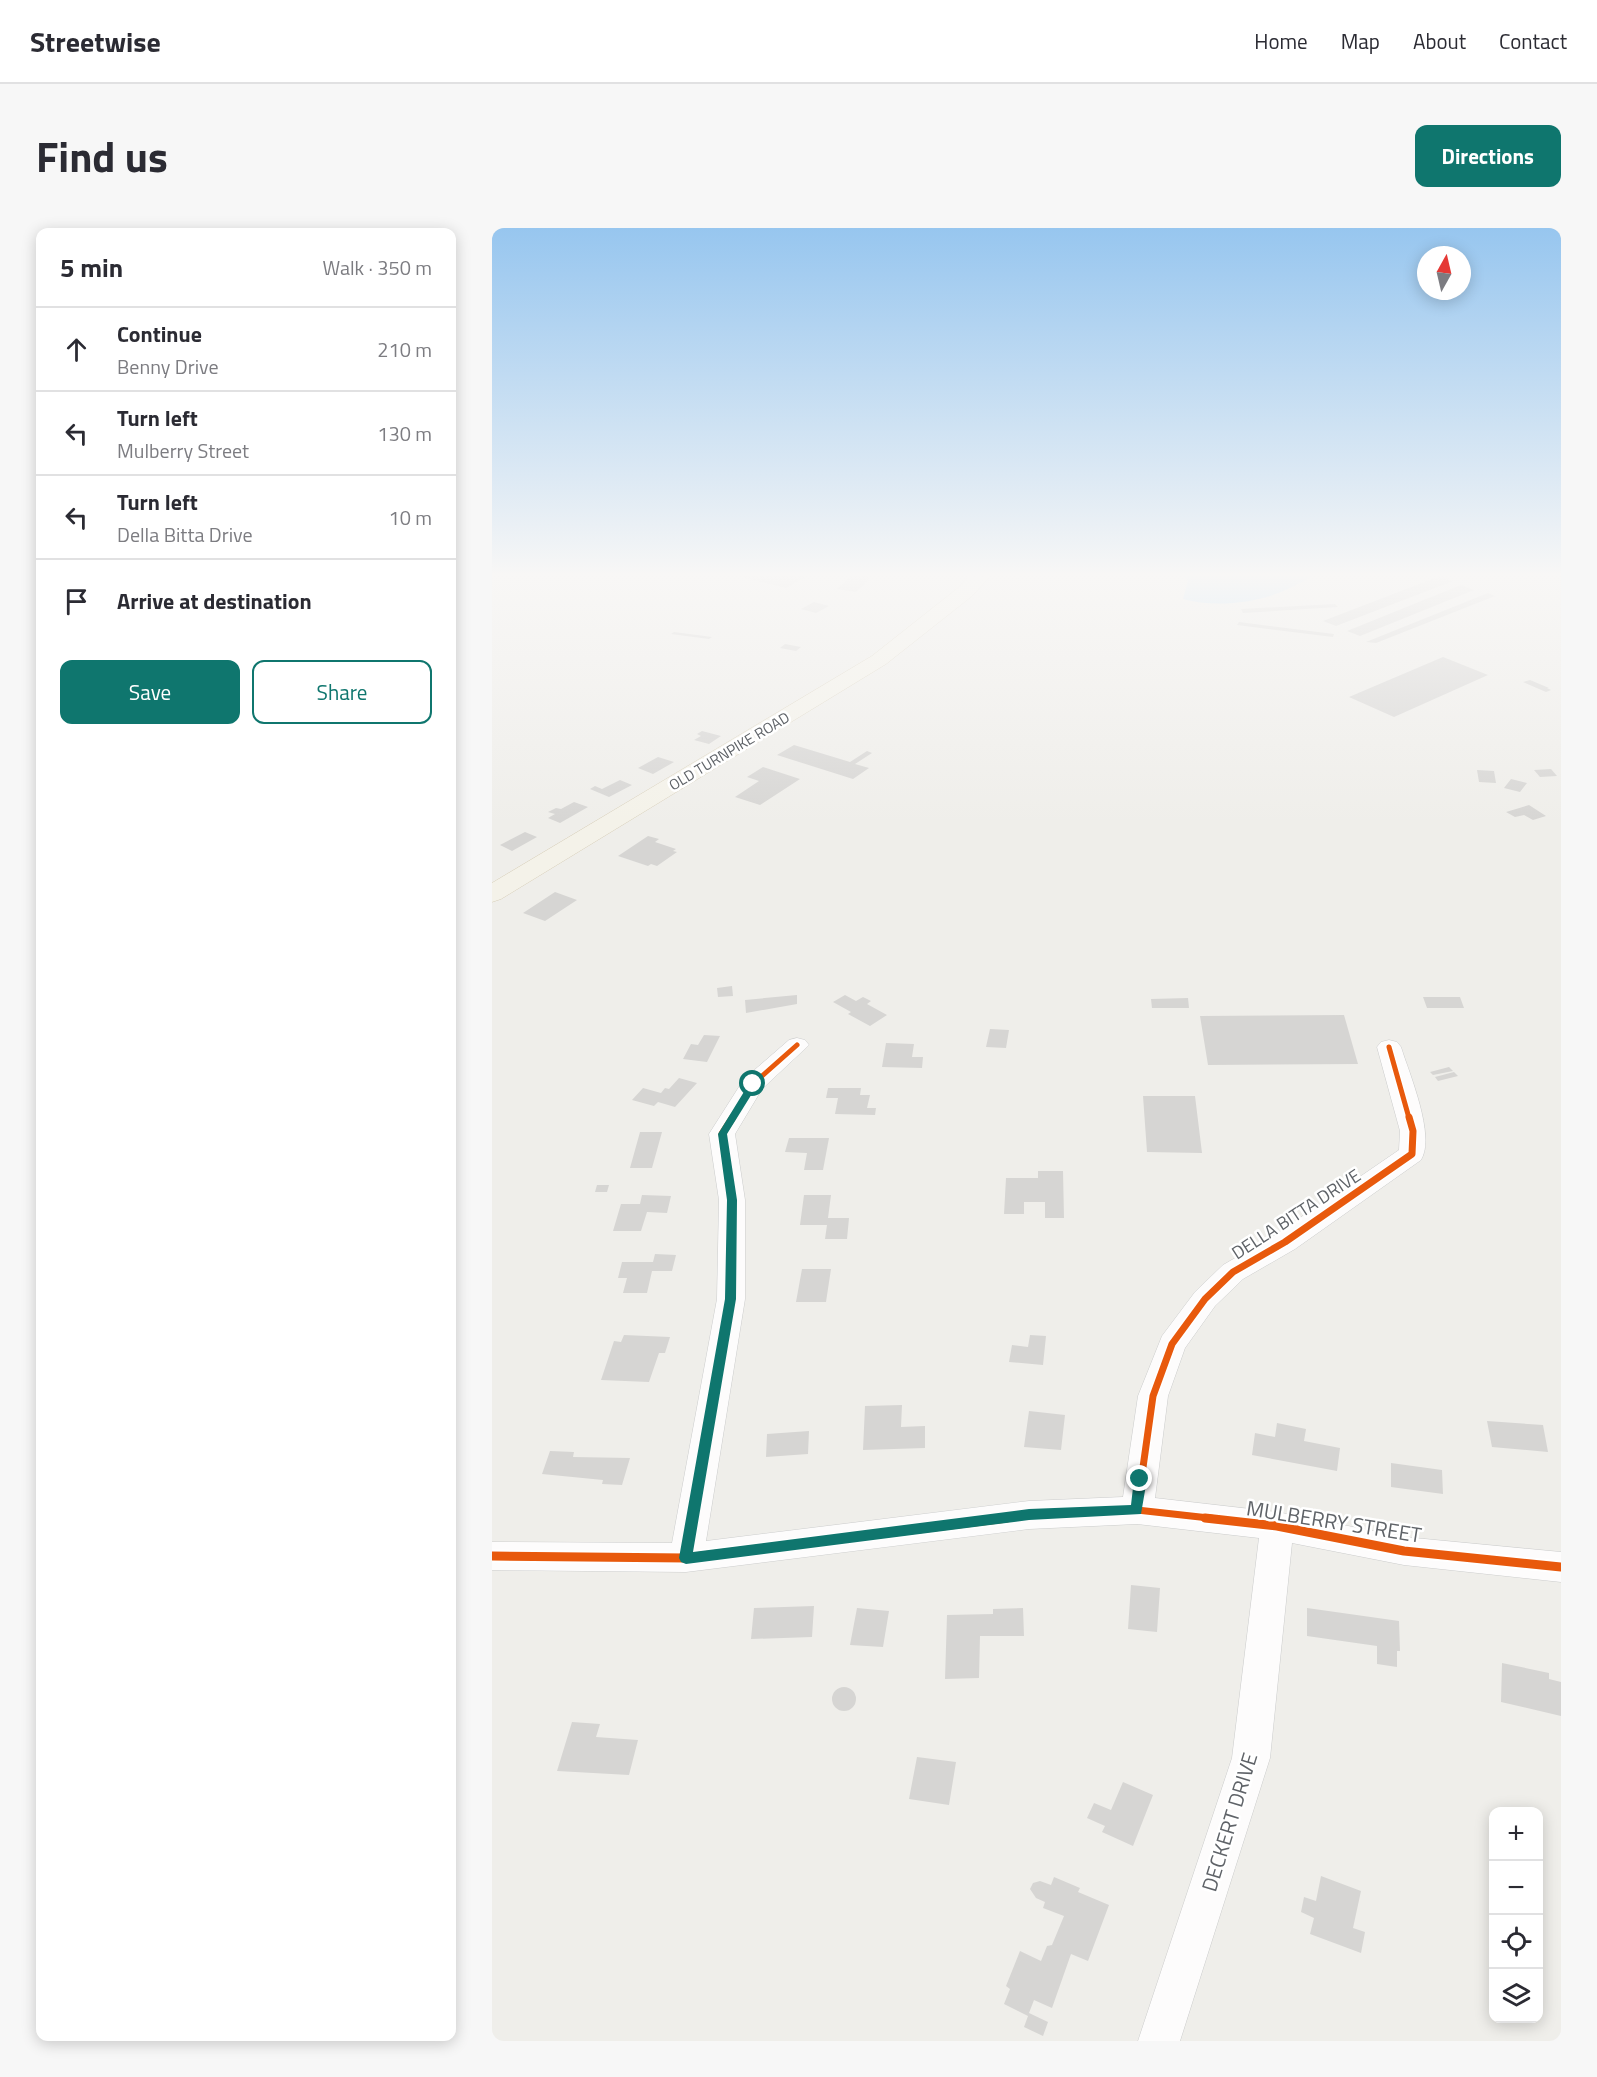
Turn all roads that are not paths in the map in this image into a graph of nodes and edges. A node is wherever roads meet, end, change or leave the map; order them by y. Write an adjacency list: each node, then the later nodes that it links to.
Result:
1 (883, 657): 2 (main road, OLD TURNPIKE ROAD)
2 (492, 894)
3 (798, 1045): 8 (street)
4 (1389, 1047): 5 (street, DELLA BITTA DRIVE)
5 (1137, 1510): 6 (street, MULBERRY STREET); 8 (street, MULBERRY STREET)
6 (1277, 1526): 9 (street, MULBERRY STREET); 10 (street, DECKERT DRIVE)
7 (492, 1556): 8 (street, MULBERRY STREET)
8 (686, 1558)
9 (1561, 1566)
10 (1159, 2041)

